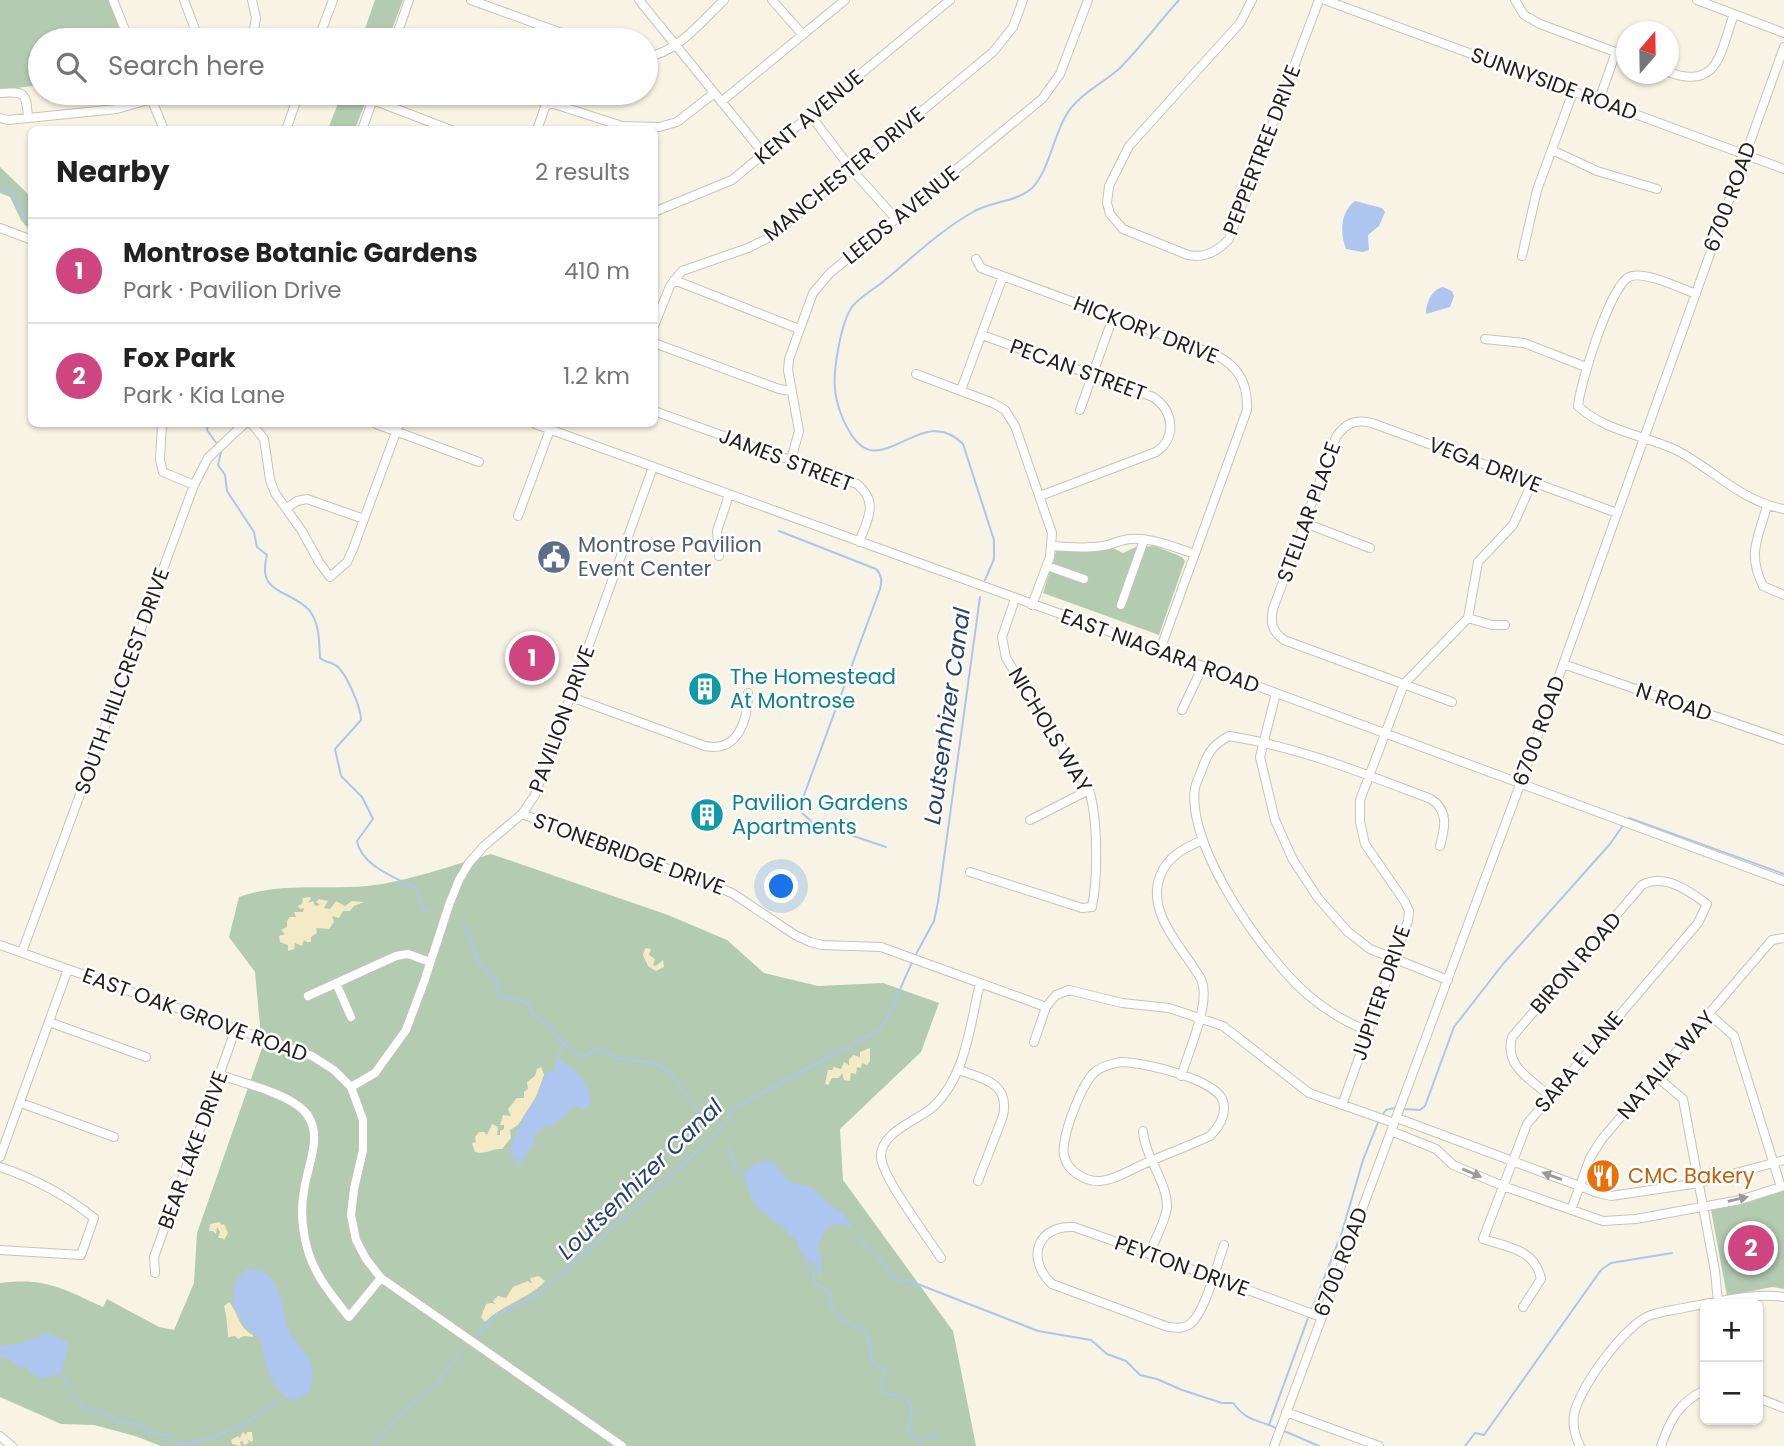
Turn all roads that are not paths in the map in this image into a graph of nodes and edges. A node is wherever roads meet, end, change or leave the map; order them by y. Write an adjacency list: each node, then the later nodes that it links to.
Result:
1 (113, 0): 20 (street)
2 (184, 0): 21 (street)
3 (252, 0): 22 (street)
4 (333, 0): 23 (street)
5 (409, 0): 24 (street)
6 (471, 0): 25 (street)
7 (639, 0): 28 (street)
8 (724, 0): 28 (street)
9 (772, 0): 27 (street)
10 (845, 0): 27 (street)
11 (950, 0): 45 (street, KENT AVENUE)
12 (1023, 0): 59 (street, MANCHESTER DRIVE)
13 (1088, 0): 62 (street, LEEDS AVENUE)
14 (1252, 0): 15 (street, PEPPERTREE DRIVE)
15 (1319, 0)
16 (1325, 0): 33 (street, SUNNYSIDE ROAD)
17 (1515, 0): 30 (street)
18 (1697, 0): 19 (street)
19 (1734, 14): 26 (street); 32 (street)
20 (124, 28)
21 (194, 28)
22 (254, 28)
23 (322, 28)
24 (399, 28)
25 (548, 28)
26 (1784, 33)
27 (803, 35): 37 (street)
28 (676, 44): 31 (street); 35 (street)
29 (1784, 47): 57 (street, 6700 ROAD)
30 (1616, 52): 36 (street)
31 (658, 54)
32 (1679, 75)
33 (1573, 92): 36 (street, SUNNYSIDE ROAD); 55 (street)
34 (0, 93): 46 (street)
35 (713, 94): 37 (street); 54 (street)
36 (1599, 100): 57 (street, SUNNYSIDE ROAD)
37 (721, 102): 56 (street)
38 (127, 105): 46 (street)
39 (154, 105): 48 (street)
40 (295, 105): 49 (street)
41 (371, 105): 50 (street)
42 (394, 105): 51 (street)
43 (547, 105): 52 (street)
44 (560, 105): 53 (street)
45 (811, 116): 56 (street, KENT AVENUE); 59 (street)
46 (28, 118): 47 (street)
47 (4, 119)
48 (162, 126)
49 (287, 126)
50 (363, 126)
51 (442, 126)
52 (539, 126)
53 (622, 126)
54 (658, 127)
55 (1552, 150): 60 (street); 65 (street)
56 (764, 154): 61 (street, KENT AVENUE)
57 (1745, 155): 58 (street, SUNNYSIDE ROAD); 69 (street, 6700 ROAD)
58 (1784, 169)
59 (852, 170): 62 (street); 68 (street, MANCHESTER DRIVE)
60 (1657, 189)
61 (658, 210)
62 (897, 220): 72 (street, LEEDS AVENUE)
63 (0, 228): 64 (street)
64 (28, 238)
65 (1522, 256)
66 (976, 259): 67 (street, HICKORY DRIVE)
67 (1003, 276): 71 (street, HICKORY DRIVE); 73 (street)
68 (674, 280): 70 (street); 72 (street)
69 (1696, 293): 76 (street); 90 (street, 6700 ROAD)
70 (658, 317)
71 (1113, 317): 78 (street); 109 (street, HICKORY DRIVE)
72 (799, 329): 80 (street, LEEDS AVENUE)
73 (982, 335): 78 (street, PECAN STREET); 79 (street)
74 (1485, 338): 76 (street)
75 (658, 344): 80 (street)
76 (1586, 367): 90 (street)
77 (916, 374): 79 (street)
78 (1093, 375): 81 (street); 97 (street, PECAN STREET)
79 (961, 390): 97 (street)
80 (792, 391): 91 (street, LEEDS AVENUE)
81 (1080, 410)
82 (658, 412): 91 (street, JAMES STREET)
83 (1353, 422): 94 (street, VEGA DRIVE); 104 (street, STELLAR PLACE)
84 (162, 427): 95 (street)
85 (241, 427): 95 (street, SOUTH HILLCREST DRIVE)
86 (254, 427): 99 (street)
87 (397, 427): 92 (street); 103 (street)
88 (551, 427): 102 (street)
89 (553, 427): 93 (street, EAST NIAGARA ROAD)
90 (1644, 438): 98 (street); 101 (street, 6700 ROAD)
91 (791, 460): 106 (street, JAMES STREET)
92 (479, 461)
93 (653, 467): 96 (street, EAST NIAGARA ROAD); 125 (street, PAVILION DRIVE)
94 (1532, 483): 101 (street, VEGA DRIVE); 117 (street)
95 (194, 485): 143 (street, SOUTH HILLCREST DRIVE)
96 (729, 495): 106 (street, EAST NIAGARA ROAD); 110 (street)
97 (1040, 496): 107 (street)
98 (1768, 506): 100 (street); 113 (street)
99 (287, 508): 103 (street); 103 (street)
100 (1784, 509)
101 (1617, 513): 120 (street, 6700 ROAD)
102 (518, 516)
103 (364, 519)
104 (1305, 523): 108 (street); 122 (street, STELLAR PLACE)
105 (1144, 540): 107 (street); 109 (street); 116 (street)
106 (859, 542): 114 (street, EAST NIAGARA ROAD)
107 (1052, 546): 111 (street)
108 (1370, 548)
109 (1195, 554): 119 (street, HICKORY DRIVE)
110 (719, 556)
111 (1047, 566): 112 (street); 115 (street)
112 (1084, 579)
113 (1784, 595)
114 (1015, 598): 115 (street, EAST NIAGARA ROAD); 133 (street, NICHOLS WAY)
115 (1032, 604): 119 (street, EAST NIAGARA ROAD)
116 (1121, 605)
117 (1468, 618): 118 (street); 122 (street, JUPITER DRIVE)
118 (1505, 625)
119 (1160, 650): 121 (street, EAST NIAGARA ROAD)
120 (1563, 664): 129 (street, N ROAD); 132 (street, 6700 ROAD)
121 (1203, 666): 124 (street, EAST NIAGARA ROAD); 127 (street)
122 (1404, 684): 126 (street); 128 (street, JUPITER DRIVE)
123 (748, 693): 125 (street)
124 (1276, 693): 128 (street, EAST NIAGARA ROAD); 130 (street)
125 (571, 696): 134 (street, PAVILION DRIVE)
126 (1452, 702)
127 (1182, 710)
128 (1385, 732): 131 (street, JUPITER DRIVE); 132 (street, EAST NIAGARA ROAD)
129 (1784, 740)
130 (1263, 741): 131 (street); 136 (street); 144 (street)
131 (1369, 775): 137 (street); 144 (street, JUPITER DRIVE)
132 (1521, 782): 139 (street, EAST NIAGARA ROAD); 147 (street, 6700 ROAD)
133 (1089, 790): 135 (street); 138 (street, NICHOLS WAY)
134 (522, 814): 145 (street, PAVILION DRIVE); 149 (street, STONEBRIDGE DRIVE)
135 (1030, 820)
136 (1203, 840): 154 (street); 157 (street)
137 (1440, 846)
138 (970, 872)
139 (1784, 881)
140 (1707, 904): 165 (street, SARA E LANE); 165 (street, BIRON ROAD)
141 (1784, 938): 152 (street, NATALIA WAY)
142 (0, 944): 143 (street, EAST OAK GROVE ROAD)
143 (22, 953): 146 (street, EAST OAK GROVE ROAD)
144 (1395, 961): 147 (street); 157 (street, JUPITER DRIVE)
145 (430, 962): 148 (street); 164 (street, PAVILION DRIVE)
146 (68, 969): 155 (street); 156 (street, EAST OAK GROVE ROAD)
147 (1448, 980): 168 (street, 6700 ROAD)
148 (336, 983): 150 (street); 153 (street)
149 (980, 983): 151 (street, STONEBRIDGE DRIVE); 160 (street)
150 (307, 996)
151 (1046, 1006): 154 (street); 158 (street)
152 (1709, 1014): 163 (street, NATALIA WAY); 177 (street)
153 (351, 1017)
154 (1200, 1018): 162 (street); 167 (street)
155 (49, 1022): 159 (street); 166 (street)
156 (236, 1028): 161 (street, BEAR LAKE DRIVE); 164 (street, EAST OAK GROVE ROAD)
157 (1367, 1031): 167 (street, JUPITER DRIVE)
158 (1034, 1042)
159 (146, 1057)
160 (959, 1070): 179 (street); 189 (street)
161 (220, 1075): 190 (street, BEAR LAKE DRIVE); 192 (street)
162 (1181, 1076): 175 (street); 175 (street)
163 (1656, 1076): 180 (street); 182 (street, NATALIA WAY)
164 (351, 1087): 192 (street, EAST OAK GROVE ROAD)
165 (1550, 1096): 176 (street, SARA E LANE)
166 (21, 1103): 171 (street); 173 (street)
167 (1342, 1105): 168 (street)
168 (1394, 1124): 170 (street); 172 (street); 198 (street, 6700 ROAD)
169 (1143, 1131): 175 (street)
170 (1441, 1134): 172 (street); 176 (street)
171 (114, 1137)
172 (1436, 1149): 181 (street, one-way to 181)
173 (0, 1157)
174 (1784, 1160): 177 (street)
175 (1151, 1161): 188 (street)
176 (1513, 1161): 181 (street, SARA E LANE); 182 (street, one-way to 176)
177 (1773, 1164): 180 (street); 183 (street)
178 (0, 1167): 187 (street)
179 (978, 1181)
180 (1699, 1182): 182 (street); 184 (street)
181 (1503, 1186): 185 (street); 197 (street, SARA E LANE)
182 (1580, 1186): 185 (street, NATALIA WAY)
183 (1782, 1186): 184 (street, one-way to 183)
184 (1703, 1206): 185 (street); 194 (street)
185 (1571, 1210)
186 (1224, 1245): 191 (street)
187 (0, 1250)
188 (1149, 1254): 191 (street, PEYTON DRIVE); 191 (street, PEYTON DRIVE)
189 (941, 1258)
190 (155, 1273)
191 (1212, 1277): 198 (street, PEYTON DRIVE)
192 (381, 1278): 205 (street, EAST OAK GROVE ROAD)
193 (1784, 1297): 195 (street)
194 (1718, 1299)
195 (1738, 1299)
196 (1700, 1305): 208 (street)
197 (1523, 1307)
198 (1321, 1317): 202 (street, 6700 ROAD)
199 (1700, 1393): 209 (street)
200 (1763, 1400): 201 (street)
201 (1784, 1408)
202 (1286, 1412): 206 (street, 6700 ROAD); 207 (street)
203 (0, 1436): 204 (street)
204 (12, 1446)
205 (622, 1446)
206 (1274, 1446)
207 (1379, 1446)
208 (1580, 1446)
209 (1661, 1446)

